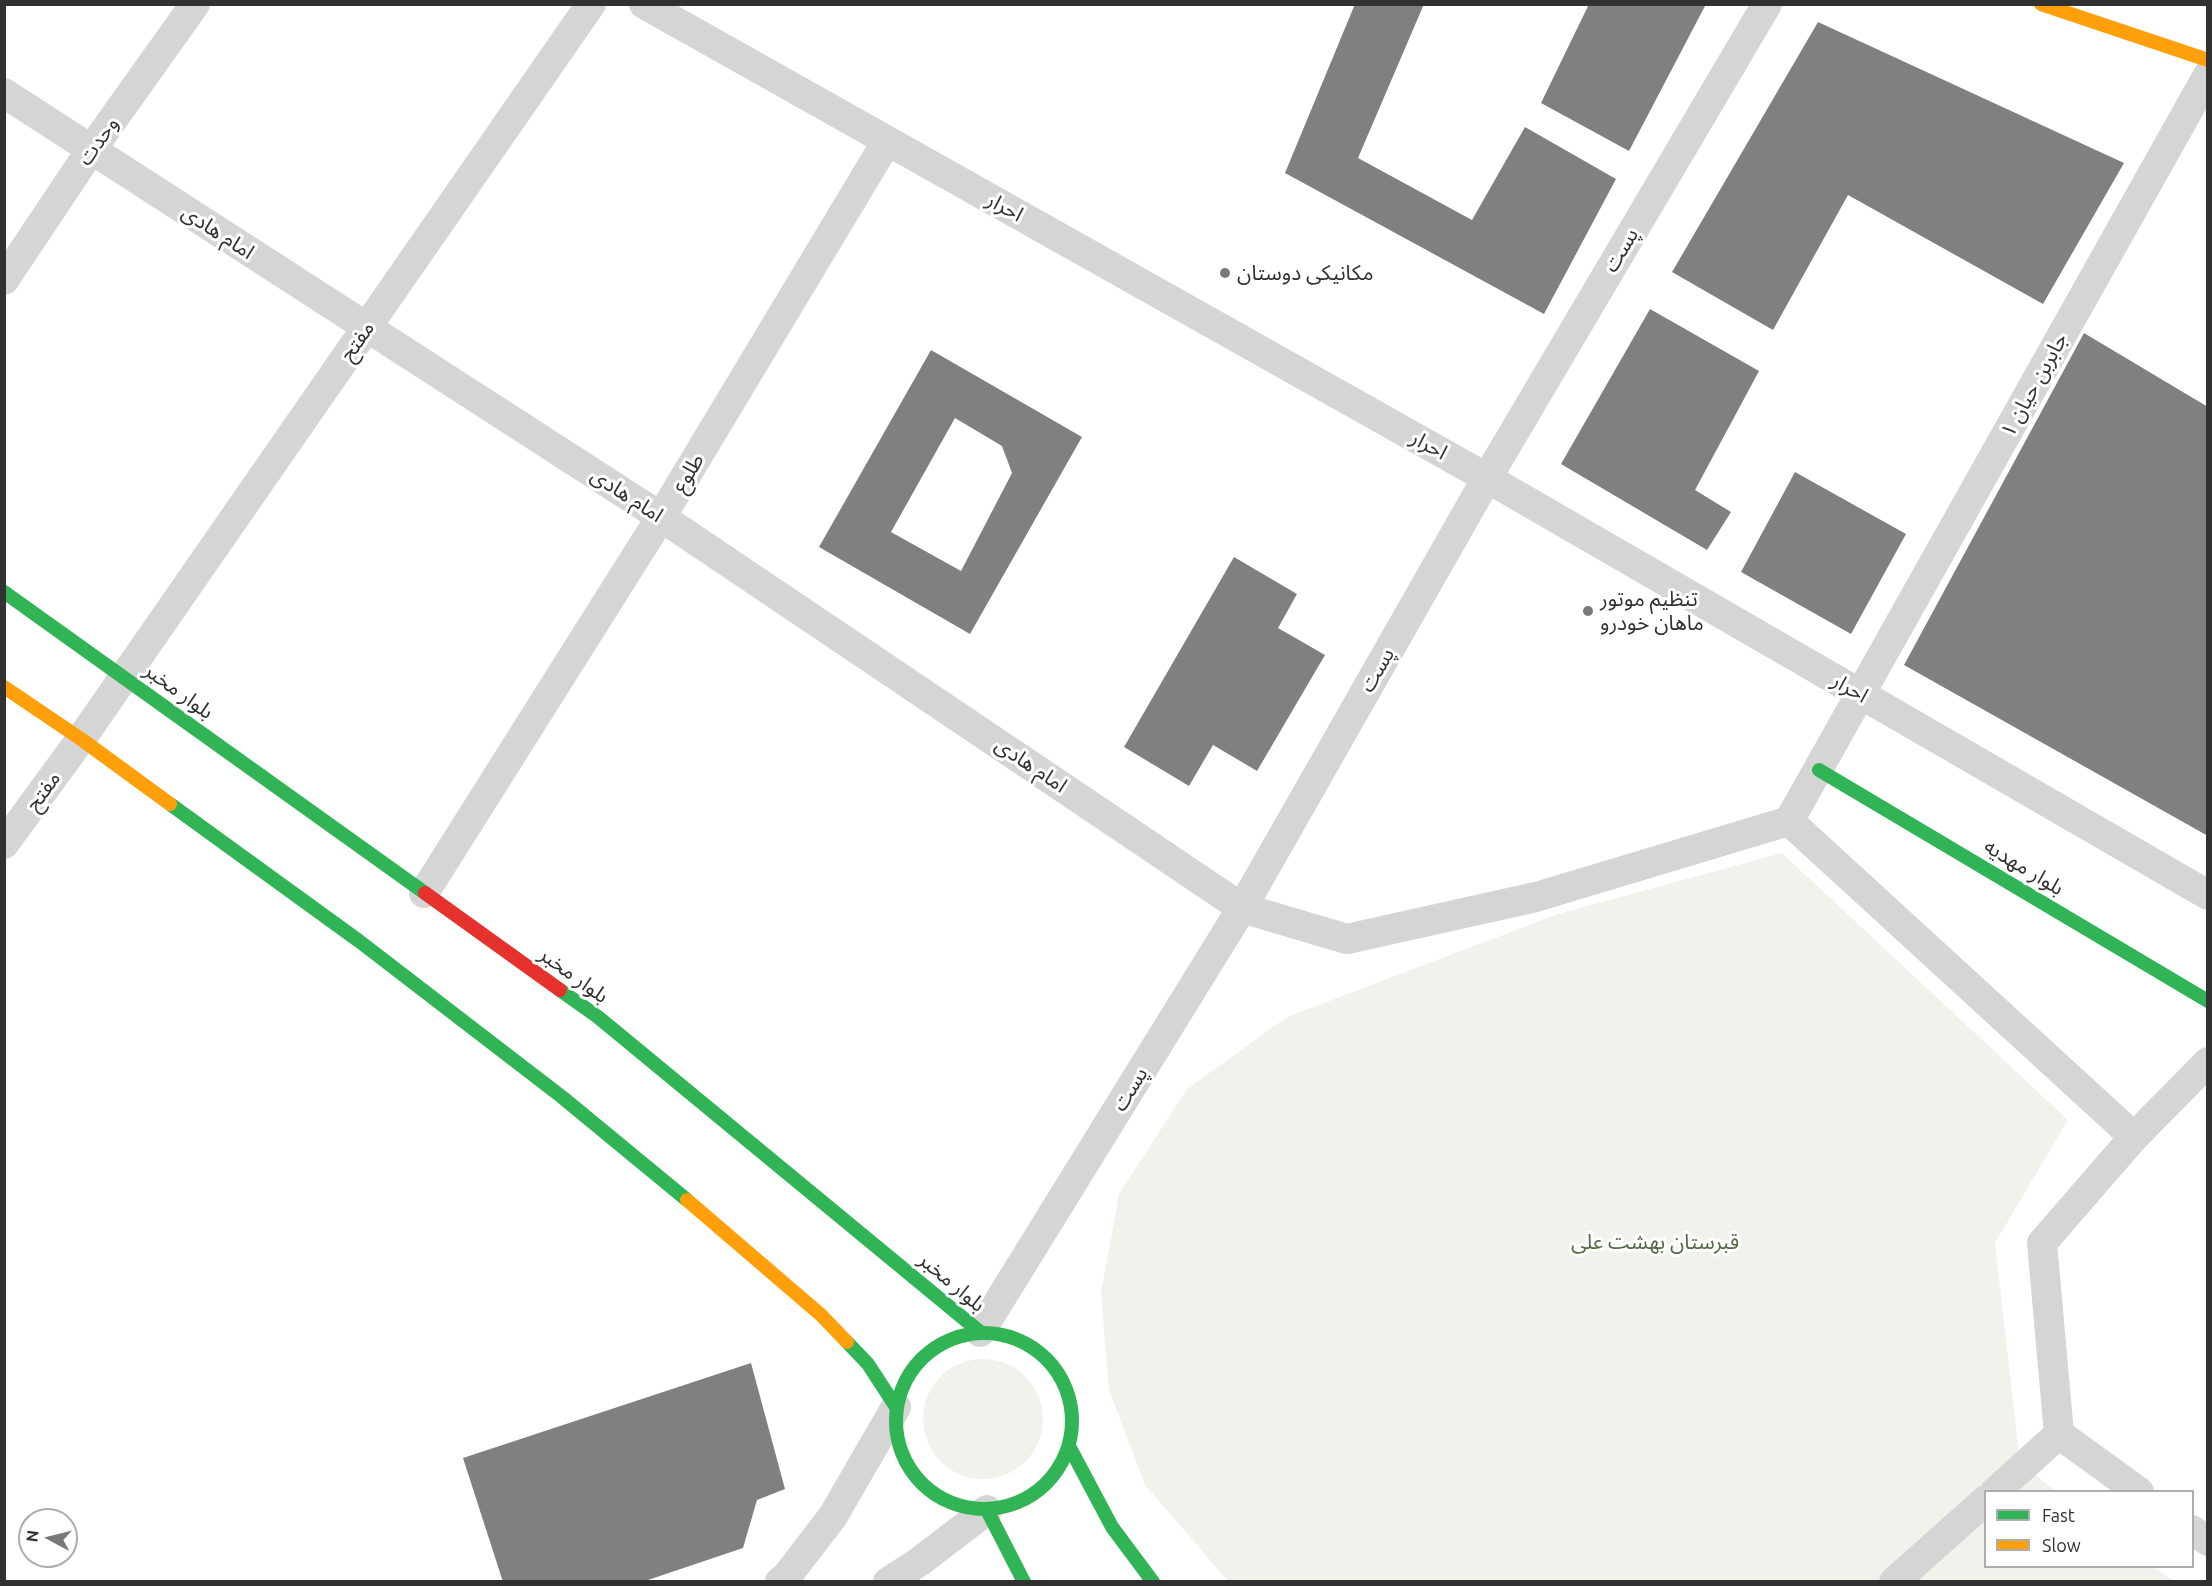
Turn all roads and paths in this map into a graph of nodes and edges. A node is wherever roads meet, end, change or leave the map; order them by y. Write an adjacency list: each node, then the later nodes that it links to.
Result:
1 (195, 4): 10 (street, وحدت)
2 (591, 4): 12 (street, مفتح)
3 (644, 4): 9 (street, احرار)
4 (1767, 4): 13 (street, پست)
5 (2041, 4): 6 (main road)
6 (2208, 60)
7 (2208, 75): 18 (street, جابربن حیان ۱)
8 (4, 93): 10 (street, امام هادی)
9 (887, 141): 13 (street, احرار); 14 (street, طلوع)
10 (91, 150): 11 (street, وحدت); 12 (street, امام هادی)
11 (4, 280)
12 (366, 327): 14 (street, امام هادی); 16 (street, مفتح)
13 (1487, 478): 18 (street, احرار); 25 (street, پست)
14 (662, 517): 23 (street, طلوع); 25 (street, امام هادی)
15 (4, 592): 16 (main road, بلوار مخبر)
16 (123, 677): 19 (street, مفتح); 23 (main road, بلوار مخبر)
17 (4, 687): 19 (main road)
18 (1860, 694): 20 (street, جابربن حیان ۱); 24 (street, احرار)
19 (81, 739): 22 (street, مفتح); 30 (main road)
20 (1819, 770): 21 (street, جابربن حیان ۱); 26 (main road, بلوار مهدیه)
21 (1789, 821): 25 (street, امام هادی); 28 (street)
22 (4, 844)
23 (424, 893): 29 (main road, بلوار مخبر)
24 (2208, 895)
25 (1242, 908): 29 (street, پست)
26 (2208, 1001)
27 (2208, 1062): 28 (street)
28 (2133, 1137): 31 (street)
29 (981, 1332): 30 (main road); 32 (main road)
30 (896, 1407): 36 (main road); 39 (street)
31 (2059, 1434): 33 (street); 34 (street)
32 (1069, 1446): 36 (main road); 42 (main road)
33 (1996, 1490)
34 (2138, 1490)
35 (1984, 1502): 43 (street)
36 (987, 1510): 40 (street); 41 (main road)
37 (2194, 1531): 38 (street)
38 (2208, 1540)
39 (780, 1581)
40 (888, 1581)
41 (1024, 1581)
42 (1153, 1581)
43 (1894, 1581)

